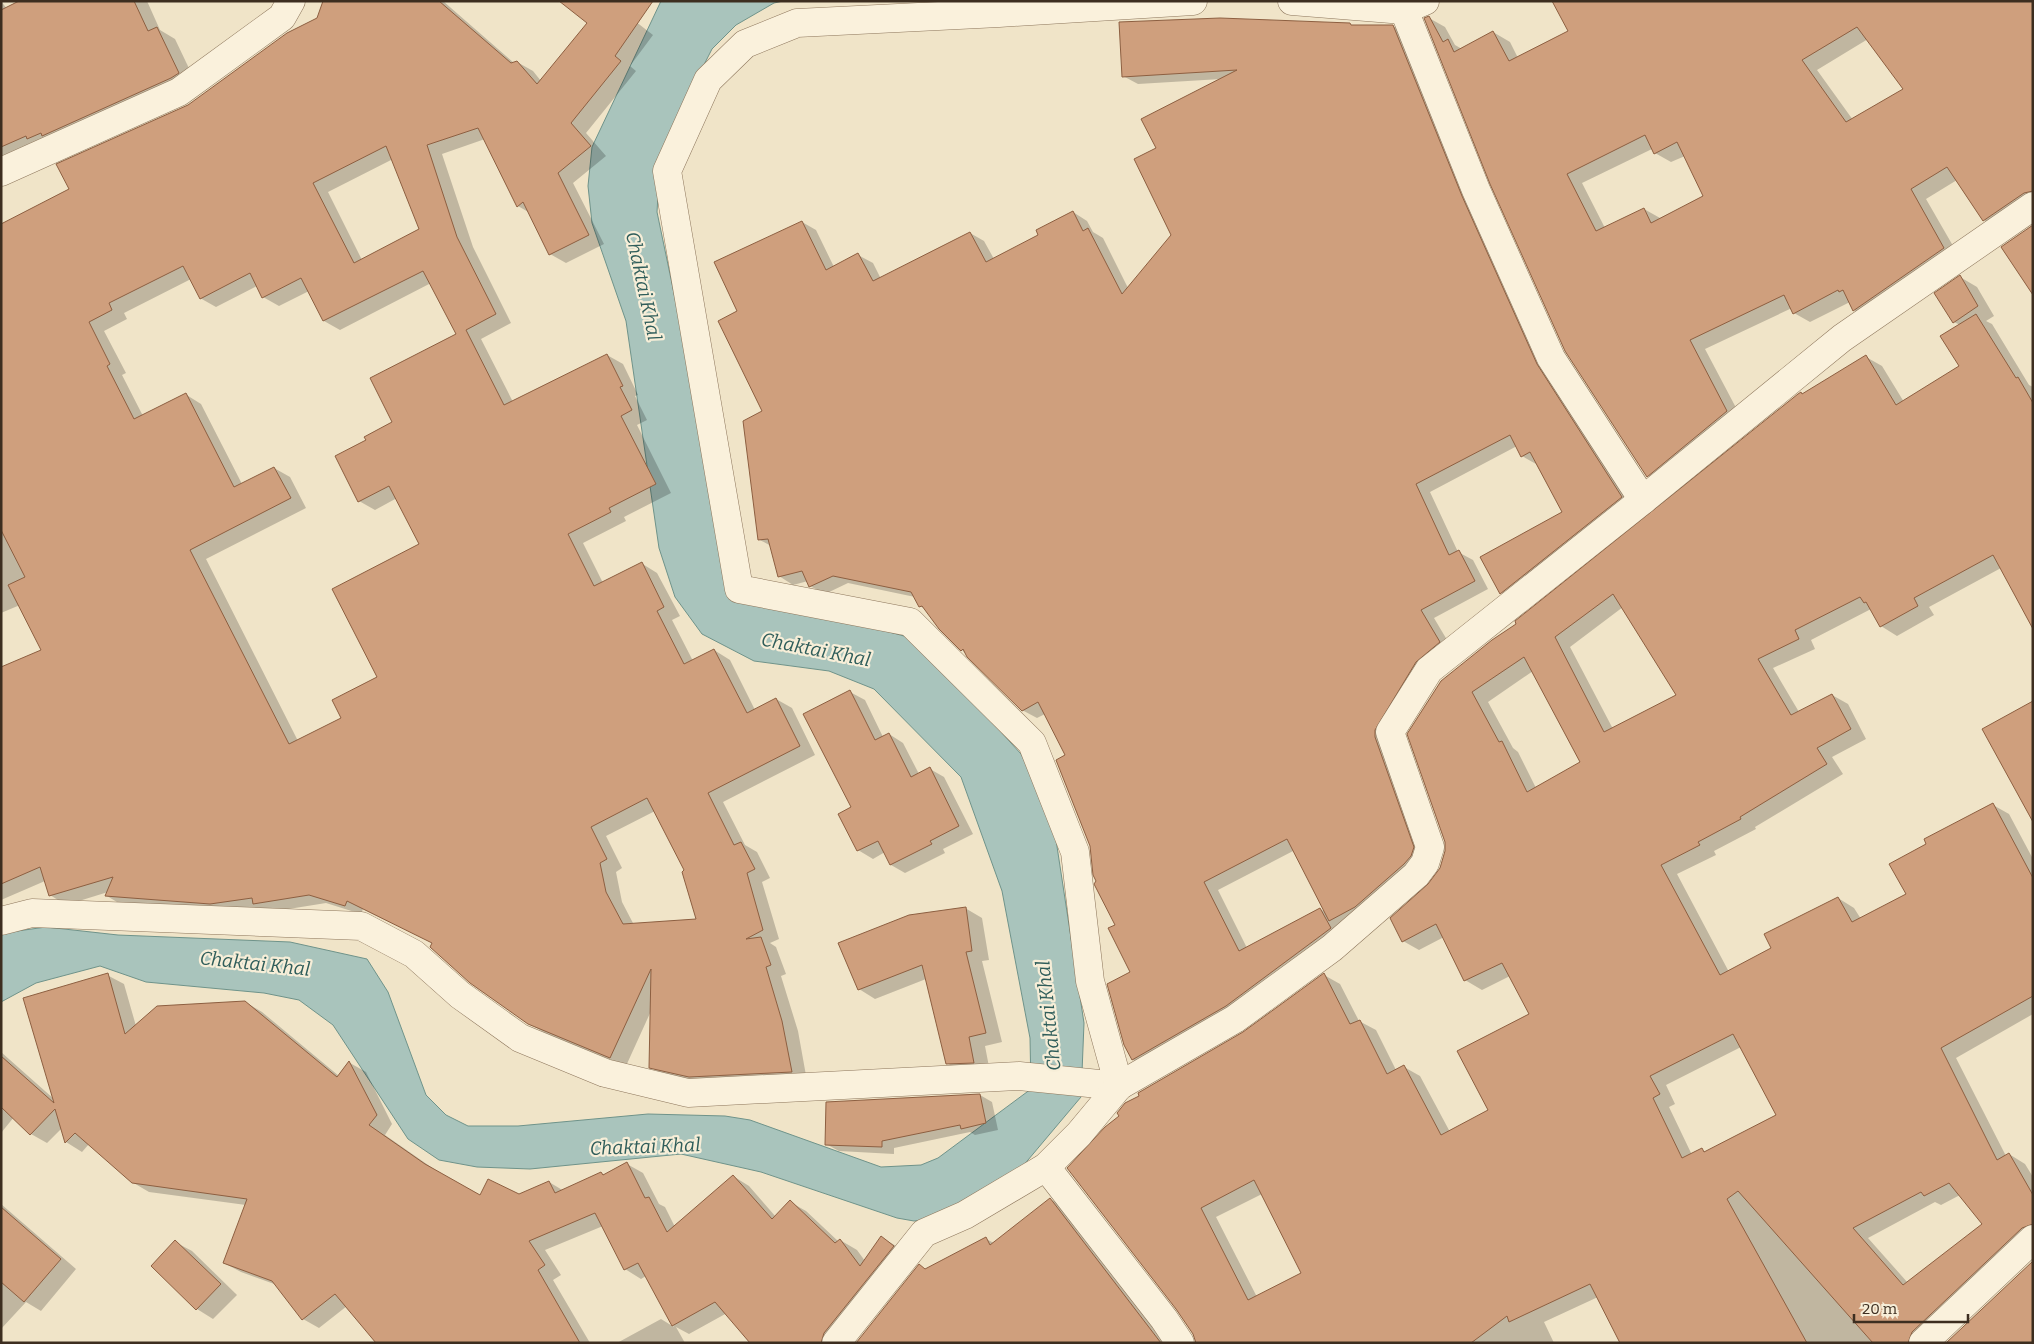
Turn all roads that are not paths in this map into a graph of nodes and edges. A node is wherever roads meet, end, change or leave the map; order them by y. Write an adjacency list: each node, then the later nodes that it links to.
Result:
1 (291, 1): 5 (street)
2 (1193, 1): 9 (street)
3 (1292, 1): 4 (street)
4 (1415, 6): 7 (street)
5 (1, 172)
6 (2033, 206): 7 (street)
7 (1643, 500): 9 (street)
8 (1, 921): 9 (street)
9 (1111, 1085): 10 (street)
10 (1046, 1167): 12 (street); 13 (street)
11 (2033, 1239): 14 (street)
12 (836, 1343)
13 (1180, 1343)
14 (1923, 1343)

